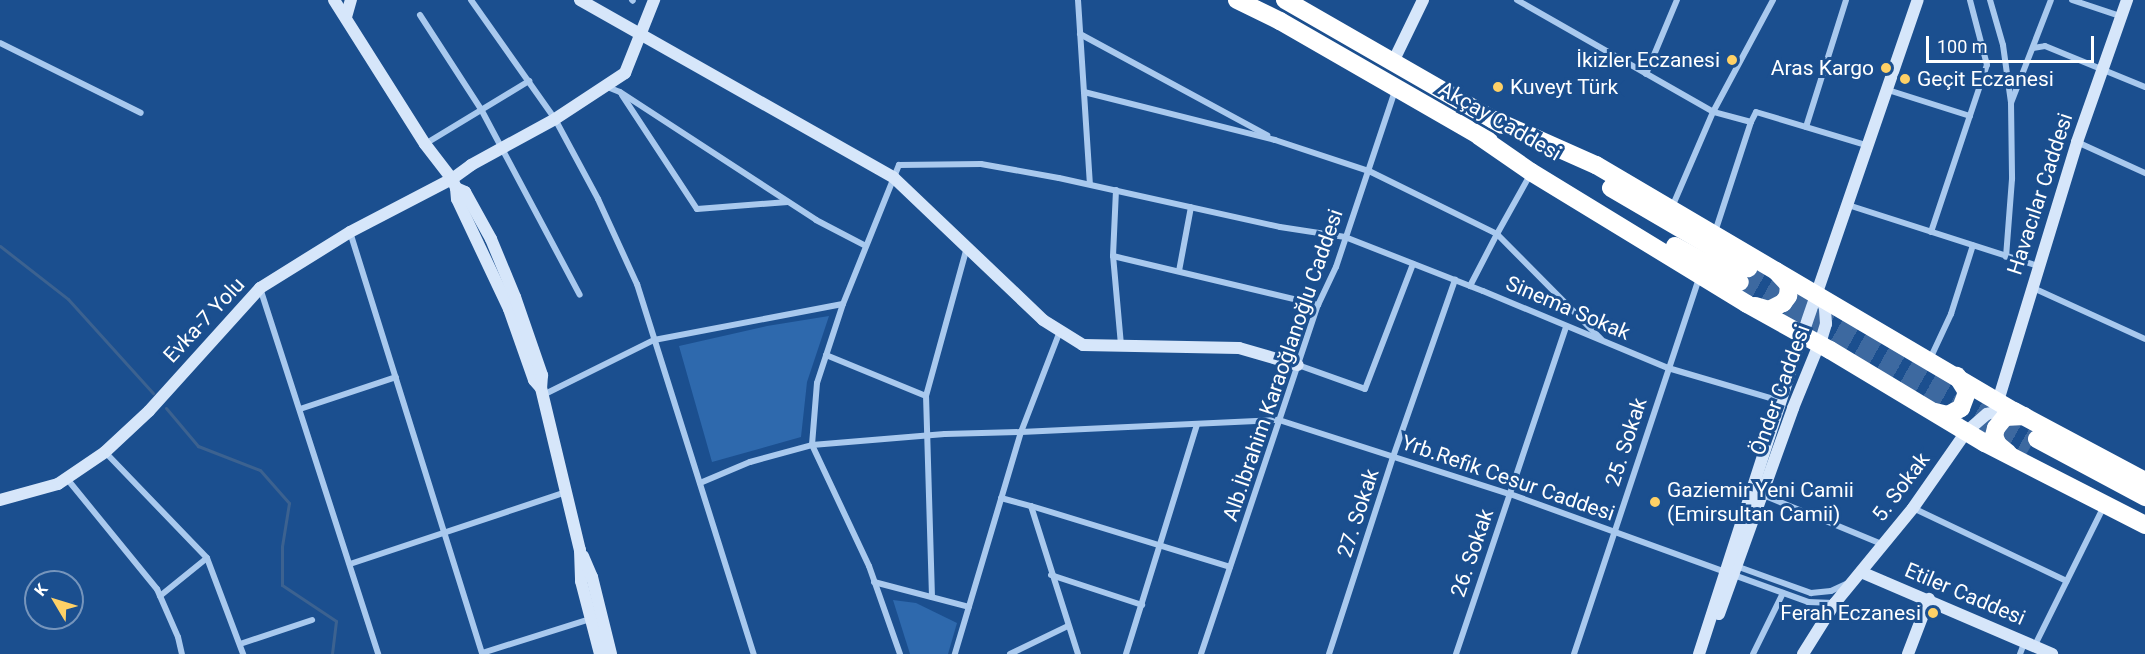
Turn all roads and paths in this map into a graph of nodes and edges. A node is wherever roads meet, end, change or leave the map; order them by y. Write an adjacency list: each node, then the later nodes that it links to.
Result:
1 (334, 0): 24 (street)
2 (351, 0): 24 (street)
3 (471, 0): 32 (street)
4 (580, 0): 25 (street)
5 (654, 0): 25 (street, Evka-7 Yolu)
6 (1078, 0): 26 (street)
7 (1237, 0): 34 (highway, Akçay Caddesi)
8 (1285, 0): 29 (highway, Akçay Caddesi)
9 (1423, 0): 29 (street)
10 (1517, 0): 21 (street)
11 (1533, 0): 21 (street)
12 (1677, 0): 31 (street)
13 (1773, 0): 41 (street)
14 (1846, 0): 47 (street)
15 (1918, 0): 36 (street)
16 (1970, 0): 43 (street)
17 (1990, 0): 39 (street)
18 (2051, 0): 28 (street)
19 (2072, 0): 23 (street)
20 (2127, 0): 23 (street, Havacılar Caddesi)
21 (1530, 7): 31 (street)
22 (420, 15): 40 (street)
23 (2120, 16): 30 (street, Havacılar Caddesi)
24 (346, 17): 51 (street)
25 (643, 34): 33 (street, Evka-7 Yolu); 57 (street)
26 (1080, 34): 37 (street); 49 (street)
27 (0, 43): 42 (street)
28 (2033, 48): 30 (street); 39 (street)
29 (1393, 62): 45 (highway, Akçay Caddesi)
30 (2102, 68): 35 (street); 50 (street, Havacılar Caddesi)
31 (1646, 74): 41 (street)
32 (529, 81): 40 (street); 44 (street)
33 (604, 86): 38 (street); 44 (street, Evka-7 Yolu)
34 (1396, 87): 48 (highway, Akçay Caddesi); 54 (street, Alb.İbrahim Karaoğlanoğlu Caddesi)
35 (2145, 87)
36 (1888, 90): 43 (street); 52 (street)
37 (1084, 92): 49 (street); 59 (street)
38 (620, 93): 61 (street); 61 (street)
39 (2011, 103): 74 (street)
40 (482, 111): 51 (street); 53 (street)
41 (1713, 112): 46 (street); 64 (street)
42 (141, 113)
43 (1970, 116): 66 (street)
44 (555, 119): 53 (street, Evka-7 Yolu); 92 (street)
45 (1492, 119): 48 (highway, Akçay Caddesi); 64 (highway)
46 (1751, 122): 47 (street); 67 (street)
47 (1806, 127): 52 (street)
48 (1479, 136): 55 (highway)
49 (1275, 140): 54 (street)
50 (2077, 142): 56 (street); 76 (street, Havacılar Caddesi)
51 (425, 144): 58 (street)
52 (1866, 146): 62 (street)
53 (502, 148): 58 (street, Evka-7 Yolu); 85 (street)
54 (1369, 171): 68 (street); 69 (street, Alb.İbrahim Karaoğlanoğlu Caddesi)
55 (1531, 172): 68 (street); 79 (highway)
56 (2145, 172)
57 (893, 177): 59 (street, Sinema Sokak); 71 (street); 72 (street)
58 (454, 184): 65 (street, Evka-7 Yolu); 102 (street)
59 (1090, 184): 60 (street, Sinema Sokak)
60 (1116, 190): 63 (street, Sinema Sokak); 73 (street)
61 (788, 202): 71 (street)
62 (1847, 205): 66 (street); 84 (street)
63 (1191, 207): 69 (street, Sinema Sokak); 78 (street)
64 (1671, 208): 67 (highway)
65 (350, 232): 83 (street, Evka-7 Yolu); 101 (street)
66 (1931, 232): 70 (street)
67 (1715, 233): 77 (highway)
68 (1497, 234): 81 (street); 93 (street)
69 (1345, 237): 75 (street, Sinema Sokak); 88 (street, Alb.İbrahim Karaoğlanoğlu Caddesi)
70 (1973, 245): 74 (street); 97 (street)
71 (866, 246): 86 (street)
72 (967, 247): 90 (street); 103 (street)
73 (1113, 256): 78 (street); 95 (street)
74 (2006, 256): 76 (street)
75 (1413, 264): 80 (street, Sinema Sokak); 98 (street)
76 (2037, 266): 82 (street, Havacılar Caddesi)
77 (1773, 267): 84 (highway); 87 (highway)
78 (1179, 271): 88 (street)
79 (1700, 275): 87 (highway); 99 (street, 25. Sokak)
80 (1455, 280): 81 (street, Sinema Sokak); 116 (street, 27. Sokak)
81 (1470, 286): 89 (street, Sinema Sokak)
82 (2031, 287): 91 (street); 105 (street, Havacılar Caddesi)
83 (260, 288): 106 (street); 114 (street, Evka-7 Yolu)
84 (1818, 294): 94 (street); 94 (street, Önder Caddesi); 97 (highway)
85 (580, 295)
86 (843, 304): 92 (street); 96 (street)
87 (1748, 304): 94 (highway)
88 (1318, 305): 98 (street, Alb.İbrahim Karaoğlanoğlu Caddesi)
89 (1566, 327): 93 (street, Sinema Sokak); 121 (street, 26. Sokak)
90 (1060, 331): 95 (street); 110 (street)
91 (2145, 339)
92 (654, 340): 102 (street); 119 (street)
93 (1602, 340): 99 (street, Sinema Sokak)
94 (1811, 340): 104 (street, Önder Caddesi); 107 (highway); 122 (street, Önder Caddesi)
95 (1121, 346): 98 (street)
96 (826, 355): 103 (street); 113 (street)
97 (1929, 360): 100 (highway)
98 (1298, 365): 108 (street, Alb.İbrahim Karaoğlanoğlu Caddesi)
99 (1668, 368): 104 (street, Sinema Sokak); 132 (street, 25. Sokak)
100 (1957, 376): 105 (highway); 107 (highway)
101 (396, 377): 106 (street); 131 (street)
102 (542, 392): 120 (street)
103 (926, 396): 112 (street)
104 (1781, 400): 139 (street, Önder Caddesi)
105 (2010, 408): 111 (street, 5. Sokak); 115 (highway); 118 (highway)
106 (300, 410): 137 (street)
107 (1933, 412): 111 (highway)
108 (1279, 420): 109 (street); 116 (street, Yrb.Refik Cesur Caddesi); 138 (street, Alb.İbrahim Karaoğlanoğlu Caddesi)
109 (1197, 425): 110 (street); 134 (street)
110 (1021, 432): 112 (street); 124 (street)
111 (1966, 432): 115 (highway); 128 (street, 5. Sokak)
112 (926, 435): 113 (street); 146 (street)
113 (812, 445): 119 (street); 143 (street)
114 (105, 452): 117 (street, Evka-7 Yolu); 136 (street)
115 (2009, 455): 126 (highway)
116 (1393, 457): 121 (street, Yrb.Refik Cesur Caddesi); 171 (street, 27. Sokak)
117 (68, 480): 125 (street, Evka-7 Yolu); 145 (street)
118 (2145, 481)
119 (700, 483): 163 (street)
120 (567, 492): 131 (street); 135 (street)
121 (1510, 494): 132 (street, Yrb.Refik Cesur Caddesi); 172 (street, 26. Sokak)
122 (1763, 495): 133 (street); 139 (street, Önder Caddesi)
123 (2145, 497): 129 (highway)
124 (1001, 498): 127 (street); 150 (street)
125 (0, 500)
126 (2105, 503): 130 (highway); 142 (street)
127 (1031, 506): 134 (street); 140 (street)
128 (1913, 508): 133 (street, 5. Sokak); 142 (street)
129 (2145, 514)
130 (2145, 525)
131 (444, 531): 137 (street); 160 (street)
132 (1614, 531): 139 (street, Yrb.Refik Cesur Caddesi); 173 (street, 25. Sokak)
133 (1882, 544): 141 (street, 5. Sokak)
134 (1159, 545): 138 (street); 149 (street)
135 (580, 550): 151 (street); 162 (street)
136 (207, 558): 145 (street); 156 (street)
137 (350, 564): 159 (street)
138 (1230, 567): 170 (street, Alb.İbrahim Karaoğlanoğlu Caddesi)
139 (1732, 571): 141 (street, Yrb.Refik Cesur Caddesi); 144 (street, Yrb.Refik Cesur Caddesi); 174 (street, Önder Caddesi); 175 (street, Önder Caddesi)
140 (1051, 575): 149 (street); 153 (street)
141 (1859, 575): 147 (street, Etiler Caddesi); 148 (street, 5. Sokak)
142 (2067, 581): 155 (street)
143 (874, 582): 146 (street); 164 (street)
144 (1783, 593): 148 (street, Yrb.Refik Cesur Caddesi); 176 (street)
145 (160, 596): 157 (street)
146 (932, 597): 150 (street)
147 (1929, 599): 155 (street, Etiler Caddesi); 178 (street)
148 (1835, 603): 177 (street, 5. Sokak)
149 (1142, 605): 169 (street)
150 (969, 608): 154 (street)
151 (590, 619): 160 (street); 161 (street)
152 (312, 620): 156 (street)
153 (1068, 626): 167 (street); 168 (street)
154 (959, 640): 165 (street); 166 (street)
155 (2030, 643): 179 (street); 180 (street, Etiler Caddesi)
156 (240, 644): 158 (street)
157 (182, 654)
158 (243, 654)
159 (378, 654)
160 (482, 654)
161 (600, 654)
162 (611, 654)
163 (754, 654)
164 (900, 654)
165 (955, 654)
166 (962, 654)
167 (1010, 654)
168 (1078, 654)
169 (1126, 654)
170 (1201, 654)
171 (1329, 654)
172 (1456, 654)
173 (1574, 654)
174 (1699, 654)
175 (1703, 654)
176 (1753, 654)
177 (1803, 654)
178 (1908, 654)
179 (2020, 654)
180 (2052, 654)

